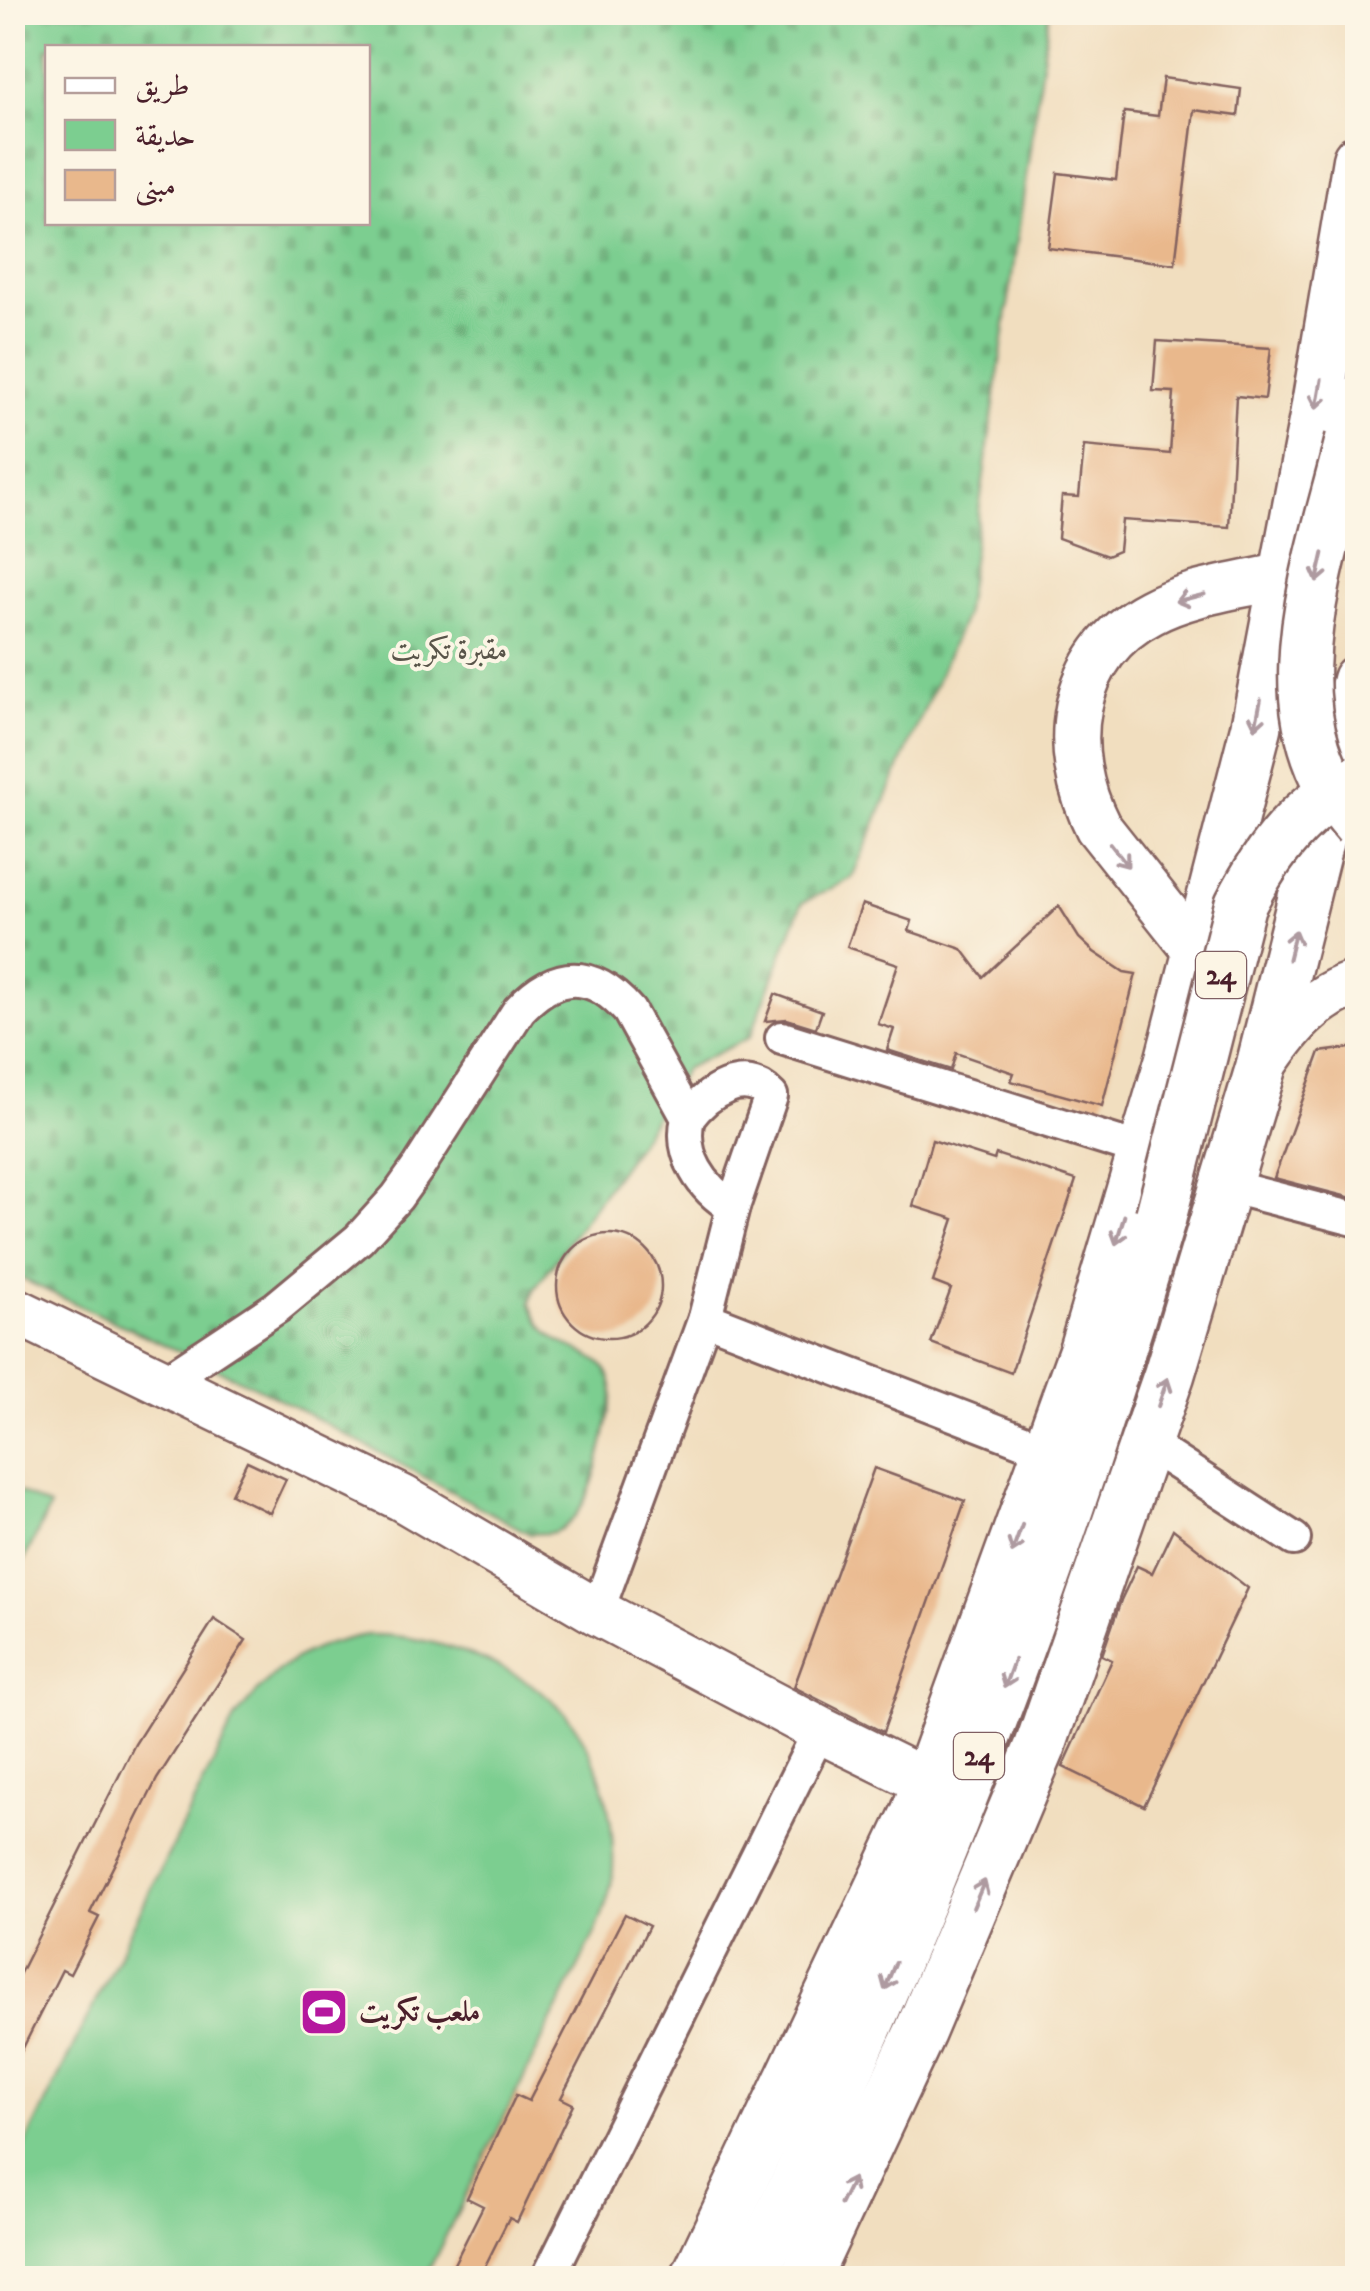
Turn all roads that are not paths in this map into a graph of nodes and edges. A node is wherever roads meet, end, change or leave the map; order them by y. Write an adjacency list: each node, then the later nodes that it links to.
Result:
1 (1358, 160): 3 (main road, one-way to 3)
2 (1354, 421): 6 (main road, one-way to 6, bridge)
3 (1285, 575): 7 (main road, one-way to 7); 7 (street, one-way to 7)
4 (1358, 680): 10 (main road, one-way to 4)
5 (1358, 780): 27 (main road, 24, one-way to 27, bridge)
6 (1358, 824)
7 (1198, 953): 12 (main road)
8 (1358, 983): 10 (street)
9 (782, 1038): 12 (street)
10 (1262, 1068): 13 (main road)
11 (688, 1118): 14 (street); 14 (street); 18 (street)
12 (1144, 1151): 20 (main road, one-way to 20)
13 (1227, 1186): 15 (street); 19 (main road, one-way to 13)
14 (733, 1207): 17 (street)
15 (1358, 1220)
16 (12, 1310): 18 (street)
17 (704, 1318): 20 (street); 22 (street)
18 (164, 1382): 22 (street)
19 (1146, 1443): 21 (street); 28 (main road, one-way to 19)
20 (1049, 1451): 24 (main road, one-way to 24)
21 (1294, 1539)
22 (597, 1612): 23 (street)
23 (820, 1730): 24 (street); 25 (street)
24 (928, 1783): 26 (main road)
25 (548, 2278)
26 (696, 2278)
27 (750, 2278)
28 (805, 2278)

